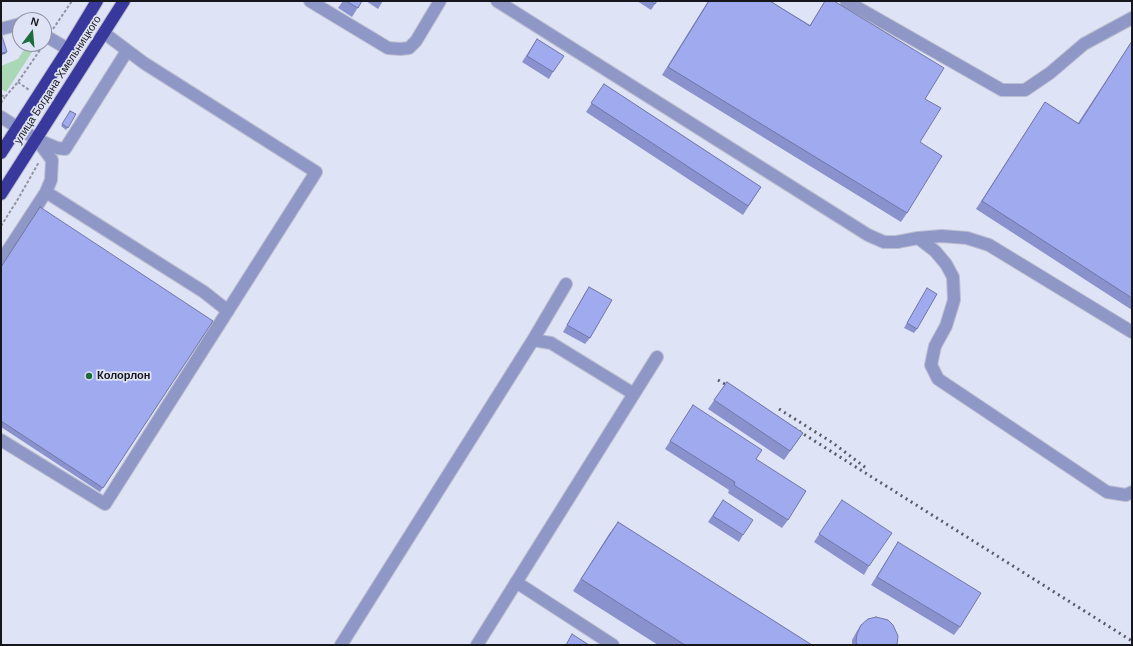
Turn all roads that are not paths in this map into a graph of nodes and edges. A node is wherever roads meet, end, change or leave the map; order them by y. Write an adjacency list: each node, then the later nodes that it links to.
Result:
1 (97, 1): 12 (highway, улица Богдана Хмельницкого)
2 (124, 1): 10 (highway, улица Богдана Хмельницкого)
3 (310, 1): 4 (street)
4 (440, 1)
5 (497, 1): 20 (street)
6 (846, 1): 7 (street)
7 (1132, 18)
8 (12, 27): 9 (street)
9 (1, 30)
10 (104, 33): 13 (street); 16 (highway, улица Богдана Хмельницкого)
11 (52, 40): 12 (street)
12 (68, 49): 15 (highway, улица Богдана Хмельницкого)
13 (127, 51): 16 (street); 23 (street)
14 (1, 117): 15 (street)
15 (17, 127): 16 (street); 17 (highway, улица Богдана Хмельницкого)
16 (36, 139): 18 (street); 19 (highway, улица Богдана Хмельницкого)
17 (1, 152)
18 (46, 192): 21 (street); 23 (street)
19 (1, 194)
20 (918, 238): 24 (street); 29 (street)
21 (1, 261)
22 (566, 284): 25 (street)
23 (228, 311): 28 (street)
24 (1132, 332)
25 (533, 340): 27 (street); 31 (street)
26 (657, 357): 27 (street)
27 (634, 394): 30 (street)
28 (1, 440)
29 (1132, 492)
30 (516, 582): 32 (street); 33 (street)
31 (340, 645)
32 (477, 645)
33 (613, 645)

